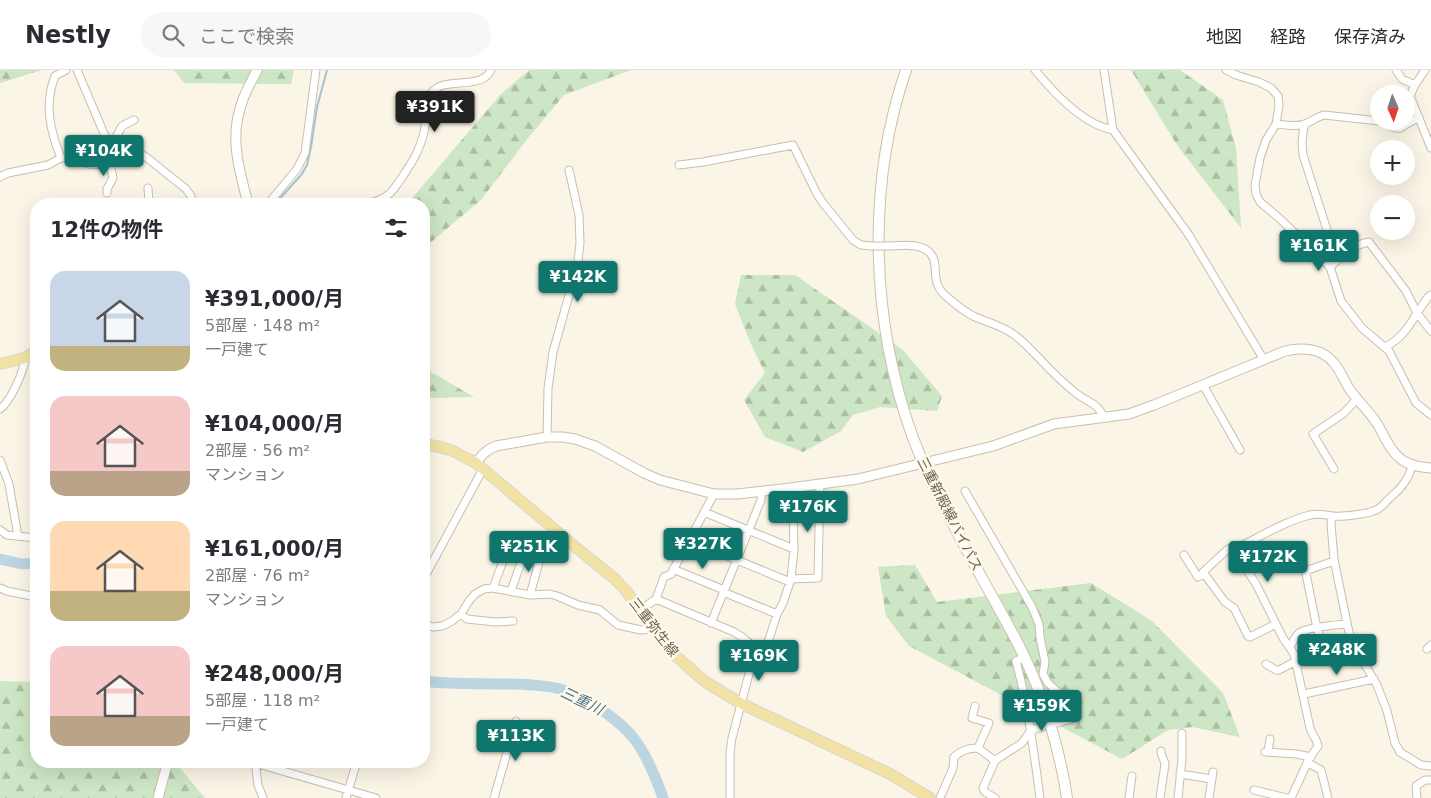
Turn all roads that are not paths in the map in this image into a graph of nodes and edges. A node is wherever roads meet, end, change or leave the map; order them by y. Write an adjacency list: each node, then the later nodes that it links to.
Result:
1 (66, 70): 23 (street)
2 (77, 70): 21 (street)
3 (257, 70): 32 (street)
4 (316, 70): 33 (street)
5 (491, 70): 34 (street)
6 (906, 70): 54 (main road, 三重新殿線バイパス)
7 (1036, 70): 20 (street)
8 (1104, 70): 20 (street)
9 (1226, 70): 18 (street)
10 (1396, 70): 12 (street)
11 (1425, 70): 12 (street)
12 (1414, 85)
13 (1415, 108): 14 (street)
14 (1419, 117): 15 (street); 22 (street)
15 (1415, 119)
16 (134, 120): 21 (street)
17 (1370, 120): 19 (street)
18 (1276, 124): 19 (street); 36 (street)
19 (1304, 124): 35 (street)
20 (1113, 130): 43 (street)
21 (108, 143): 25 (street); 31 (street)
22 (1431, 148)
23 (61, 158): 25 (street); 27 (street)
24 (679, 165): 49 (street, bridge)
25 (110, 166): 29 (street)
26 (570, 170): 50 (street)
27 (0, 177)
28 (148, 188): 30 (street)
29 (107, 193)
30 (149, 198)
31 (191, 198)
32 (246, 198)
33 (273, 198)
34 (384, 198)
35 (1337, 261): 36 (street); 38 (street)
36 (1330, 267): 40 (street)
37 (1431, 295): 38 (street)
38 (1417, 313): 39 (street); 40 (street)
39 (1431, 331)
40 (1385, 347): 48 (street)
41 (30, 354): 42 (main road)
42 (25, 358): 44 (main road); 47 (street)
43 (1264, 360): 45 (street); 46 (street)
44 (0, 364)
45 (1203, 384): 49 (street); 52 (street)
46 (1357, 399): 55 (street); 58 (street)
47 (0, 409)
48 (1431, 415)
49 (1104, 418): 54 (street)
50 (547, 437): 56 (street); 63 (street)
51 (430, 445): 56 (main road, 三重弥生線)
52 (1240, 450)
53 (0, 460): 68 (street)
54 (922, 463): 59 (street); 103 (main road, 三重新殿線バイパス)
55 (1412, 465): 57 (street); 65 (street)
56 (480, 466): 79 (street); 90 (main road, 三重弥生線)
57 (1431, 468)
58 (1334, 469)
59 (820, 483): 60 (street); 82 (street)
60 (790, 488): 61 (street); 72 (street)
61 (761, 491): 63 (street); 67 (street)
62 (965, 491): 111 (street)
63 (714, 494): 64 (street)
64 (704, 512): 67 (street); 70 (street)
65 (1332, 516): 73 (street); 76 (street)
66 (0, 530): 68 (street)
67 (749, 530): 72 (street); 75 (street)
68 (18, 536): 69 (street)
69 (30, 537)
70 (690, 540): 75 (street); 80 (street)
71 (526, 548): 85 (street)
72 (794, 549): 82 (street)
73 (1238, 550): 81 (street); 95 (street)
74 (1184, 556): 81 (street)
75 (736, 560): 82 (street); 86 (street)
76 (1334, 561): 96 (street); 98 (street)
77 (539, 562): 87 (street)
78 (502, 564): 84 (street)
79 (430, 566)
80 (673, 569): 86 (street); 89 (street)
81 (1204, 574): 95 (street)
82 (790, 581): 92 (street)
83 (0, 588): 88 (street)
84 (493, 588): 85 (street); 91 (street)
85 (511, 591): 87 (street)
86 (724, 591): 92 (street); 94 (street)
87 (530, 595): 99 (street)
88 (30, 596)
89 (656, 599): 90 (street); 94 (street)
90 (640, 610): 99 (main road, 三重弥生線)
91 (462, 614): 93 (street); 97 (street)
92 (777, 614): 102 (street)
93 (513, 621)
94 (711, 623): 102 (street)
95 (1276, 624): 100 (street)
96 (1347, 624): 98 (street); 106 (street)
97 (430, 626)
98 (1317, 628): 100 (street); 101 (street)
99 (654, 629): 108 (main road, 三重弥生線)
100 (1290, 647): 104 (street)
101 (1325, 653)
102 (764, 654): 108 (street)
103 (1024, 657): 113 (street); 140 (main road, 三重新殿線バイパス)
104 (1296, 661): 105 (street); 107 (street)
105 (1266, 664)
106 (1374, 679): 107 (street); 120 (street)
107 (1304, 694): 118 (street)
108 (742, 704): 130 (main road, 三重弥生線); 136 (street)
109 (975, 706): 116 (street)
110 (516, 721): 135 (street)
111 (1057, 723)
112 (1042, 727): 113 (street)
113 (1031, 730): 119 (street); 139 (street)
114 (1182, 732): 125 (street)
115 (1270, 739): 118 (street)
116 (978, 748): 119 (street); 137 (street)
117 (1161, 751): 142 (street)
118 (1309, 760): 146 (street); 147 (street)
119 (994, 761): 138 (street)
120 (1431, 766)
121 (166, 768): 131 (street)
122 (256, 768): 132 (street)
123 (275, 768): 128 (street)
124 (354, 768): 128 (street)
125 (1180, 774): 143 (street); 144 (street)
126 (1132, 776): 141 (street)
127 (1431, 780): 148 (street)
128 (348, 790): 133 (street); 134 (street)
129 (1254, 790): 145 (street)
130 (926, 797)
131 (158, 798)
132 (263, 798)
133 (346, 798)
134 (376, 798)
135 (494, 798)
136 (730, 798)
137 (940, 798)
138 (995, 798)
139 (1040, 798)
140 (1067, 798)
141 (1129, 798)
142 (1160, 798)
143 (1178, 798)
144 (1209, 798)
145 (1287, 798)
146 (1291, 798)
147 (1328, 798)
148 (1417, 798)

